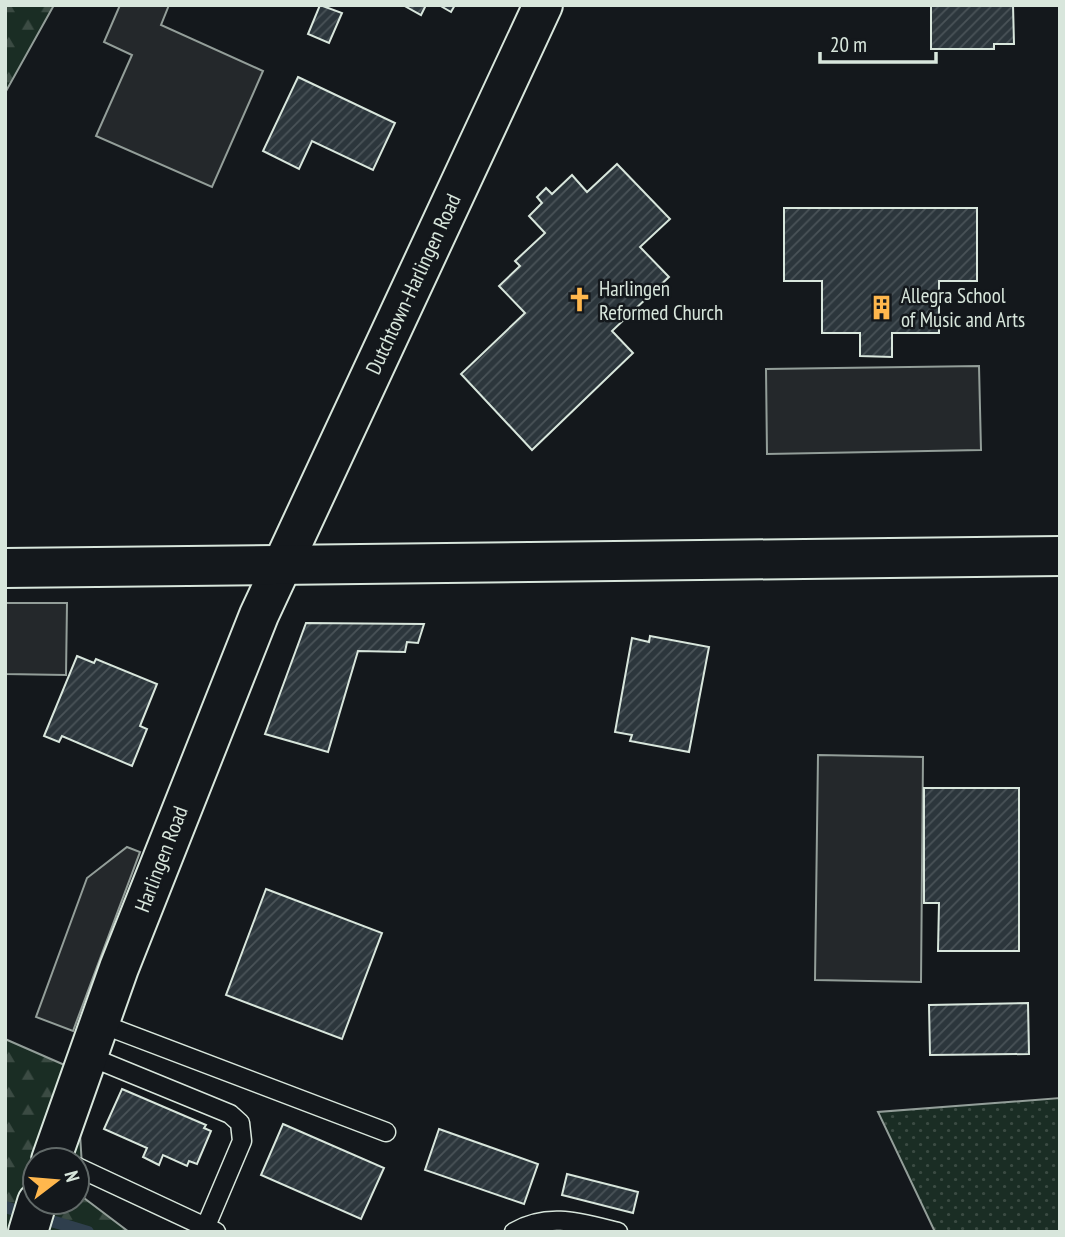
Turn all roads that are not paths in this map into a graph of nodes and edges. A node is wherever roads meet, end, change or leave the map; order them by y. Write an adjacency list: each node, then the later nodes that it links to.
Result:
1 (543, 5): 3 (main road, Dutchtown-Harlingen Road)
2 (1060, 556): 3 (main road)
3 (281, 563): 4 (main road); 5 (main road, Harlingen Road)
4 (5, 568)
5 (93, 1039): 6 (lane); 7 (main road, Harlingen Road); 9 (lane)
6 (386, 1132)
7 (65, 1146)
8 (91, 1175): 9 (lane)
9 (211, 1229)
10 (514, 1232): 11 (lane)
11 (618, 1232)

